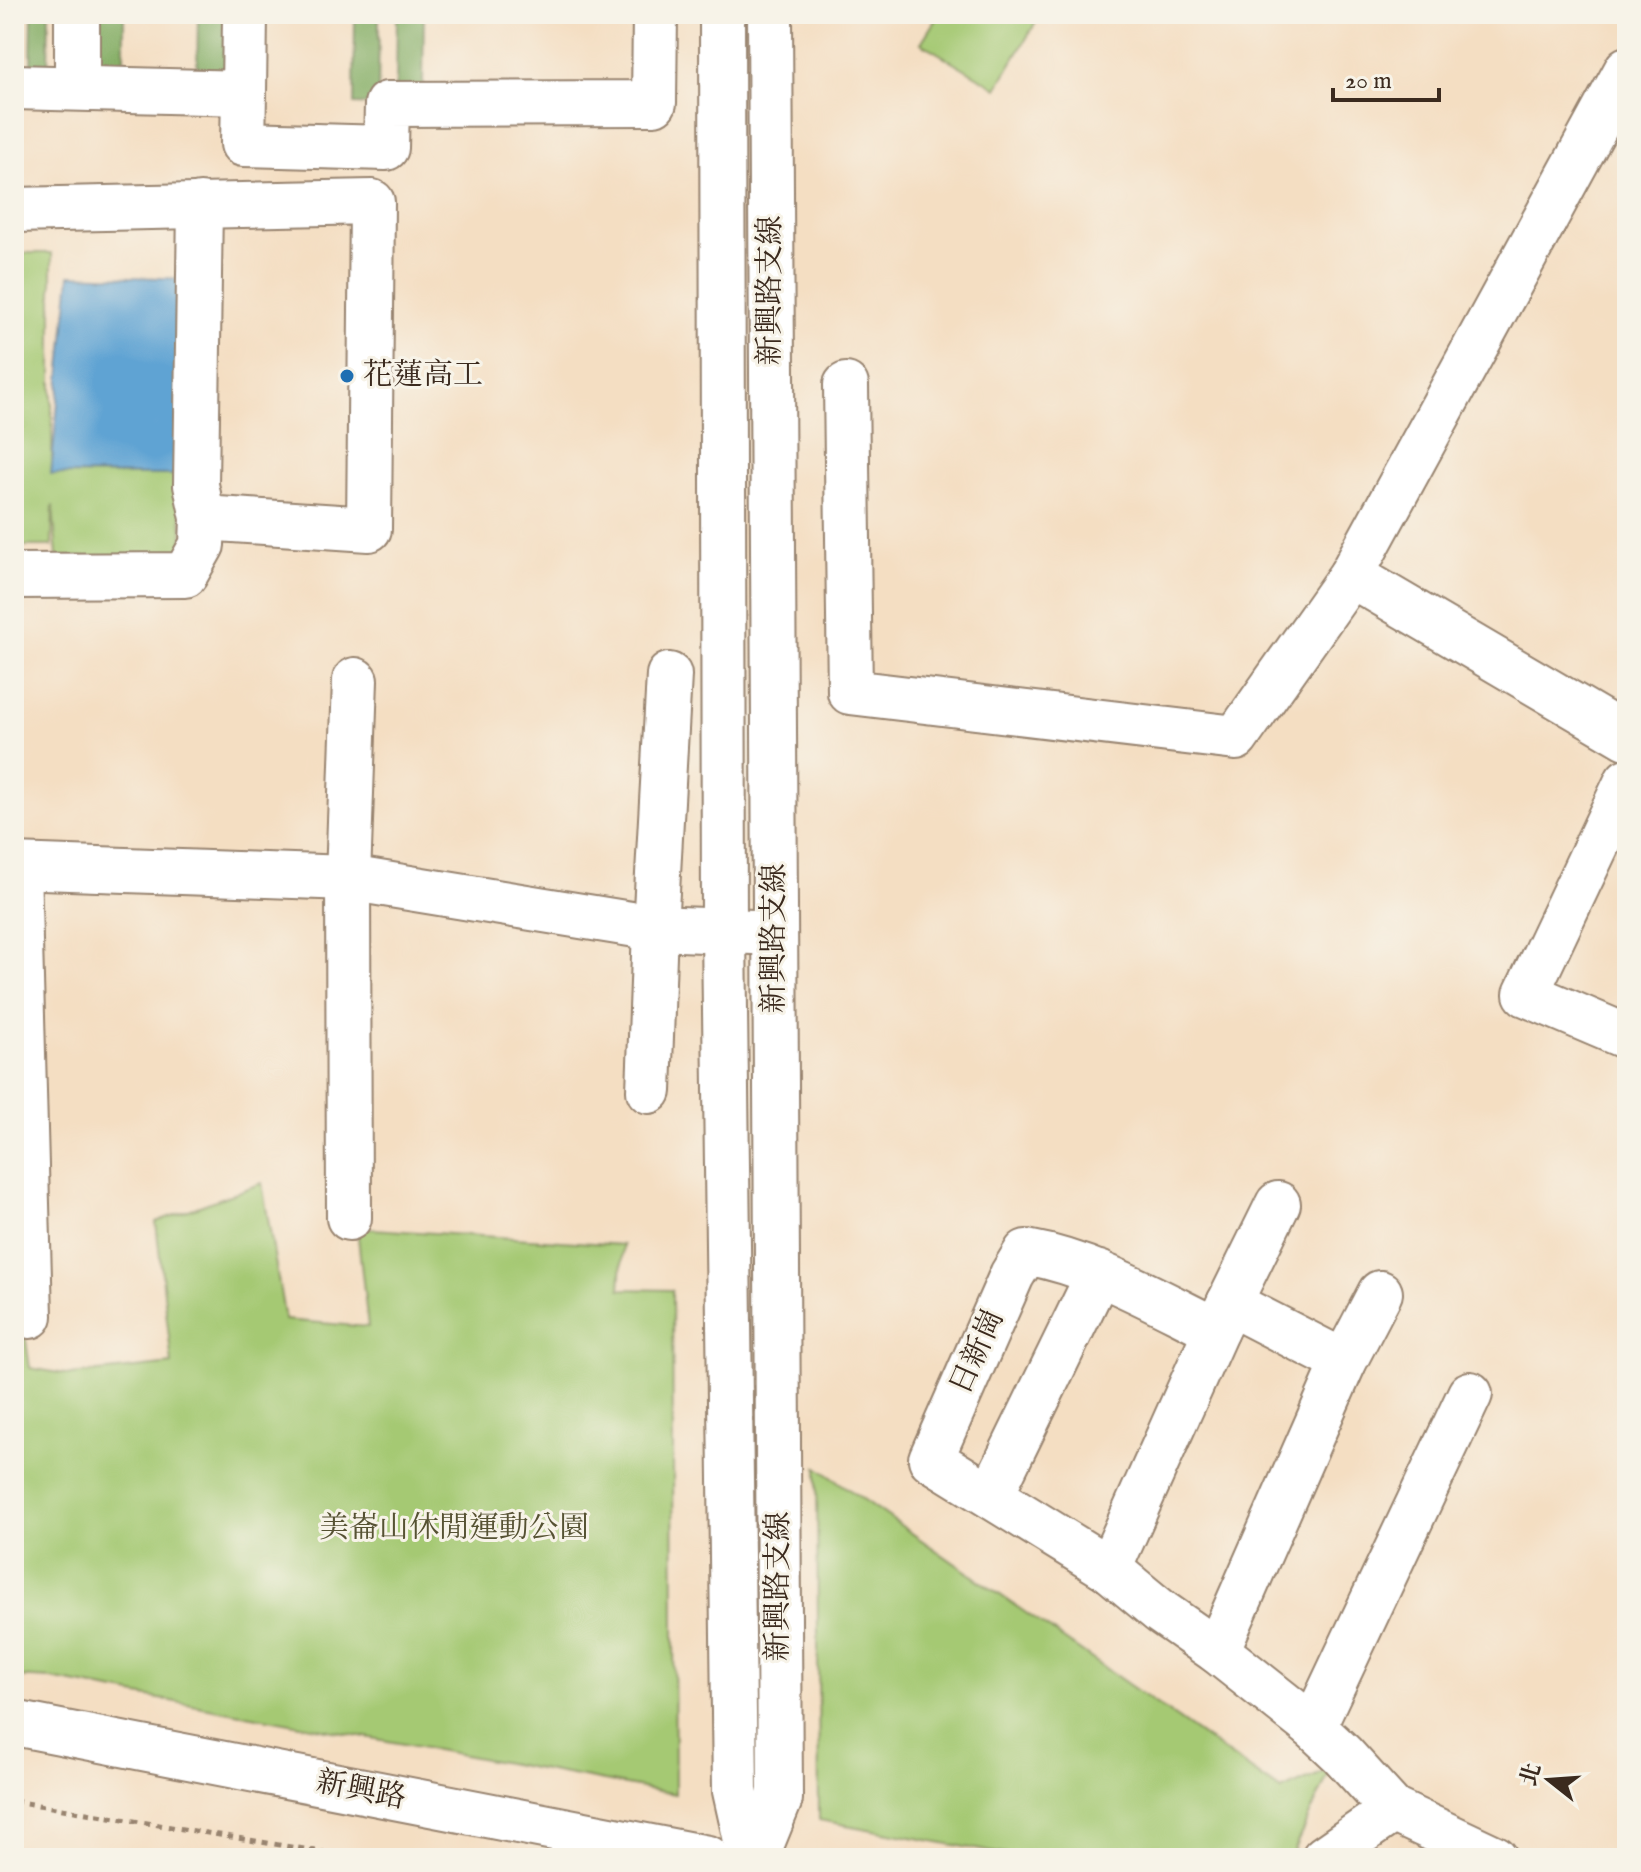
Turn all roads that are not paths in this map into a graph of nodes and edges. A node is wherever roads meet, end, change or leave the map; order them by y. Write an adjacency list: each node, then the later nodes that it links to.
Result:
1 (77, 14): 8 (street)
2 (245, 14): 9 (street)
3 (655, 14): 9 (street)
4 (722, 14): 23 (street, 新興路支線)
5 (770, 14): 24 (street, 新興路支線)
6 (1627, 69): 14 (street)
7 (14, 87): 8 (street)
8 (77, 88): 9 (street)
9 (244, 93)
10 (200, 205): 11 (street); 13 (street); 13 (street)
11 (14, 210)
12 (846, 385): 14 (street)
13 (203, 518): 15 (street)
14 (1351, 575): 18 (street)
15 (14, 576)
16 (669, 675): 22 (street)
17 (355, 680): 21 (street)
18 (1627, 737)
19 (1627, 781): 25 (street)
20 (16, 866): 21 (street); 31 (street)
21 (348, 878): 22 (street); 28 (street)
22 (655, 928): 23 (street); 26 (street)
23 (724, 932): 24 (street); 42 (street, 新興路支線)
24 (775, 932): 42 (street, 新興路支線)
25 (1627, 1037)
26 (649, 1091)
27 (1278, 1204): 32 (street)
28 (349, 1218)
29 (1099, 1273): 32 (street, 日新崗); 35 (street); 35 (street, 日新崗)
30 (1380, 1293): 33 (street)
31 (30, 1316)
32 (1222, 1317): 33 (street, 日新崗); 36 (street)
33 (1344, 1362): 37 (street)
34 (1470, 1394): 39 (street)
35 (991, 1495): 36 (street, 日新崗)
36 (1109, 1569): 37 (street, 日新崗)
37 (1217, 1651): 39 (street, 日新崗)
38 (14, 1723): 41 (street, 新興路)
39 (1313, 1727): 40 (street, 日新崗)
40 (1393, 1810): 43 (street); 44 (street, 日新崗)
41 (708, 1858)
42 (753, 1858)
43 (1324, 1858)
44 (1495, 1858)

